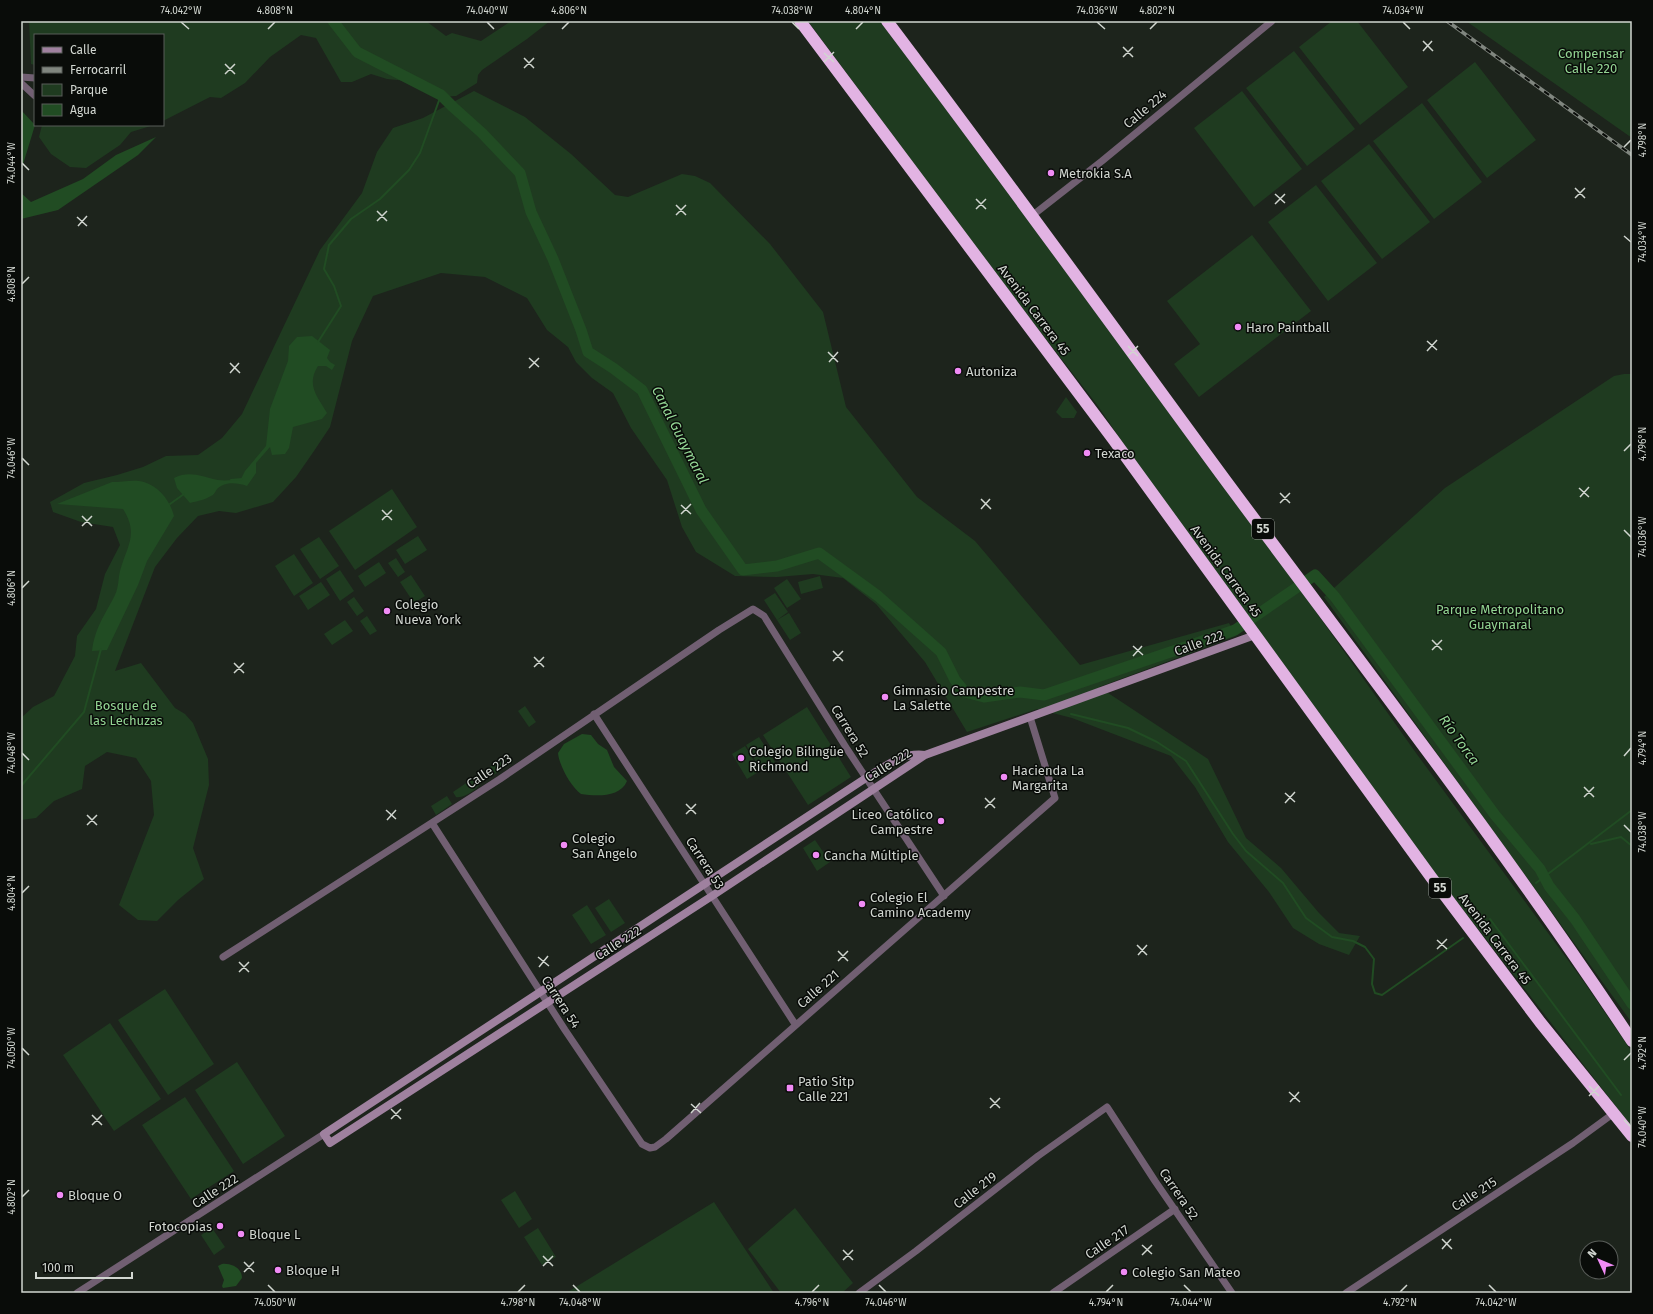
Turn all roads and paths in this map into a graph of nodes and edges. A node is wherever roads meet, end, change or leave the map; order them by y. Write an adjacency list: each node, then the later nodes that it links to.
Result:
1 (800, 21): 10 (highway, Avenida Carrera 45 / 55)
2 (888, 21): 8 (highway, 55)
3 (1272, 21): 8 (street, Calle 224)
4 (21, 77): 5 (street)
5 (34, 78)
6 (21, 83): 7 (street)
7 (34, 95)
8 (1033, 215): 24 (highway, 55)
9 (764, 616): 11 (street, Calle 223); 14 (street, Carrera 52)
10 (1255, 635): 12 (street, Calle 222); 26 (highway, Avenida Carrera 45 / 55)
11 (594, 714): 16 (street, Calle 223); 17 (street, Carrera 53)
12 (1030, 717): 13 (street, Calle 222); 19 (street, Calle 221)
13 (925, 755): 14 (street, Calle 222); 15 (street, Calle 222)
14 (866, 778): 15 (street, Carrera 52); 17 (street, Calle 222)
15 (873, 788): 18 (street, Calle 222); 19 (street, Carrera 52)
16 (432, 822): 20 (street, Calle 223); 21 (street, Carrera 54)
17 (704, 884): 18 (street, Carrera 53); 21 (street, Calle 222)
18 (712, 896): 22 (street, Calle 222); 23 (street, Carrera 53)
19 (944, 896): 23 (street, Calle 221)
20 (223, 957)
21 (541, 991): 22 (street, Carrera 54); 27 (street, Calle 222)
22 (549, 1002): 27 (street, Calle 222); 29 (street, Carrera 54)
23 (795, 1024): 29 (street, Calle 221)
24 (1632, 1041)
25 (1107, 1107): 30 (street, Carrera 52); 32 (street, Calle 219)
26 (1614, 1113): 28 (highway, Avenida Carrera 45 / 55); 35 (street, Calle 215)
27 (324, 1134): 31 (street, Calle 222)
28 (1632, 1136)
29 (650, 1148)
30 (1175, 1209): 33 (street, Calle 217); 34 (street, Carrera 52)
31 (77, 1293)
32 (859, 1293)
33 (1053, 1293)
34 (1232, 1293)
35 (1346, 1293)

